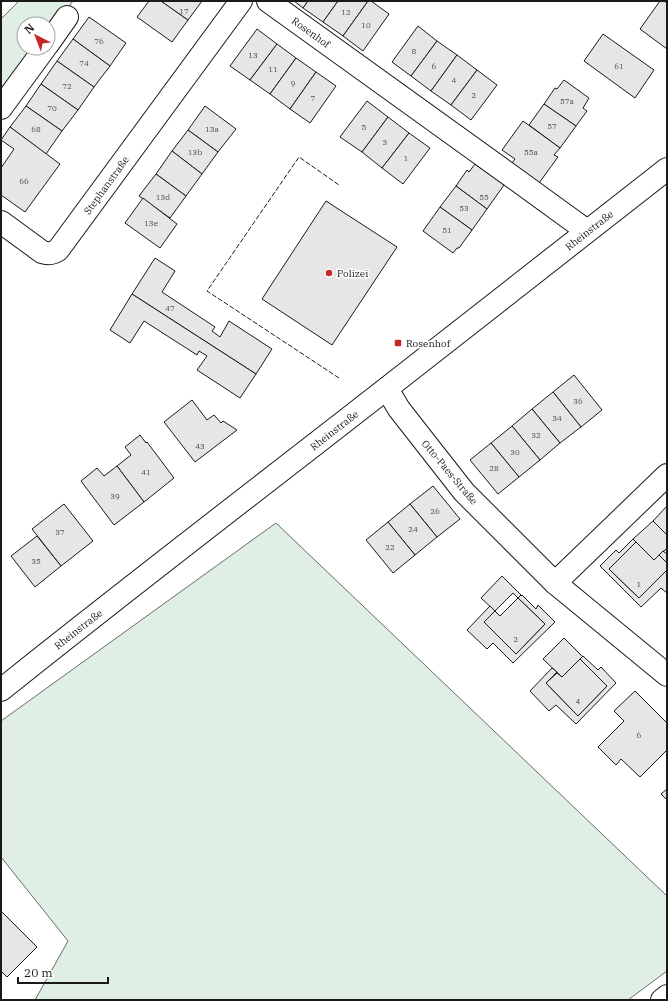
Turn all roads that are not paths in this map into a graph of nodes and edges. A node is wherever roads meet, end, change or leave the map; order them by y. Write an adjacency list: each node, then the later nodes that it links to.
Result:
1 (241, 1): 8 (street, Stephanstraße)
2 (268, 1): 9 (street, Rosenhof)
3 (67, 17): 4 (street)
4 (56, 33)
5 (39, 56): 6 (street)
6 (1, 108)
7 (667, 169): 9 (street, Rheinstraße)
8 (1, 222)
9 (587, 231): 10 (street, Rheinstraße)
10 (387, 389): 12 (street, Otto-Paes-Straße); 14 (street, Rheinstraße)
11 (667, 475): 12 (street)
12 (555, 583): 13 (street, Otto-Paes-Straße)
13 (667, 675)
14 (1, 690)
15 (667, 996): 16 (street)
16 (662, 1000)

